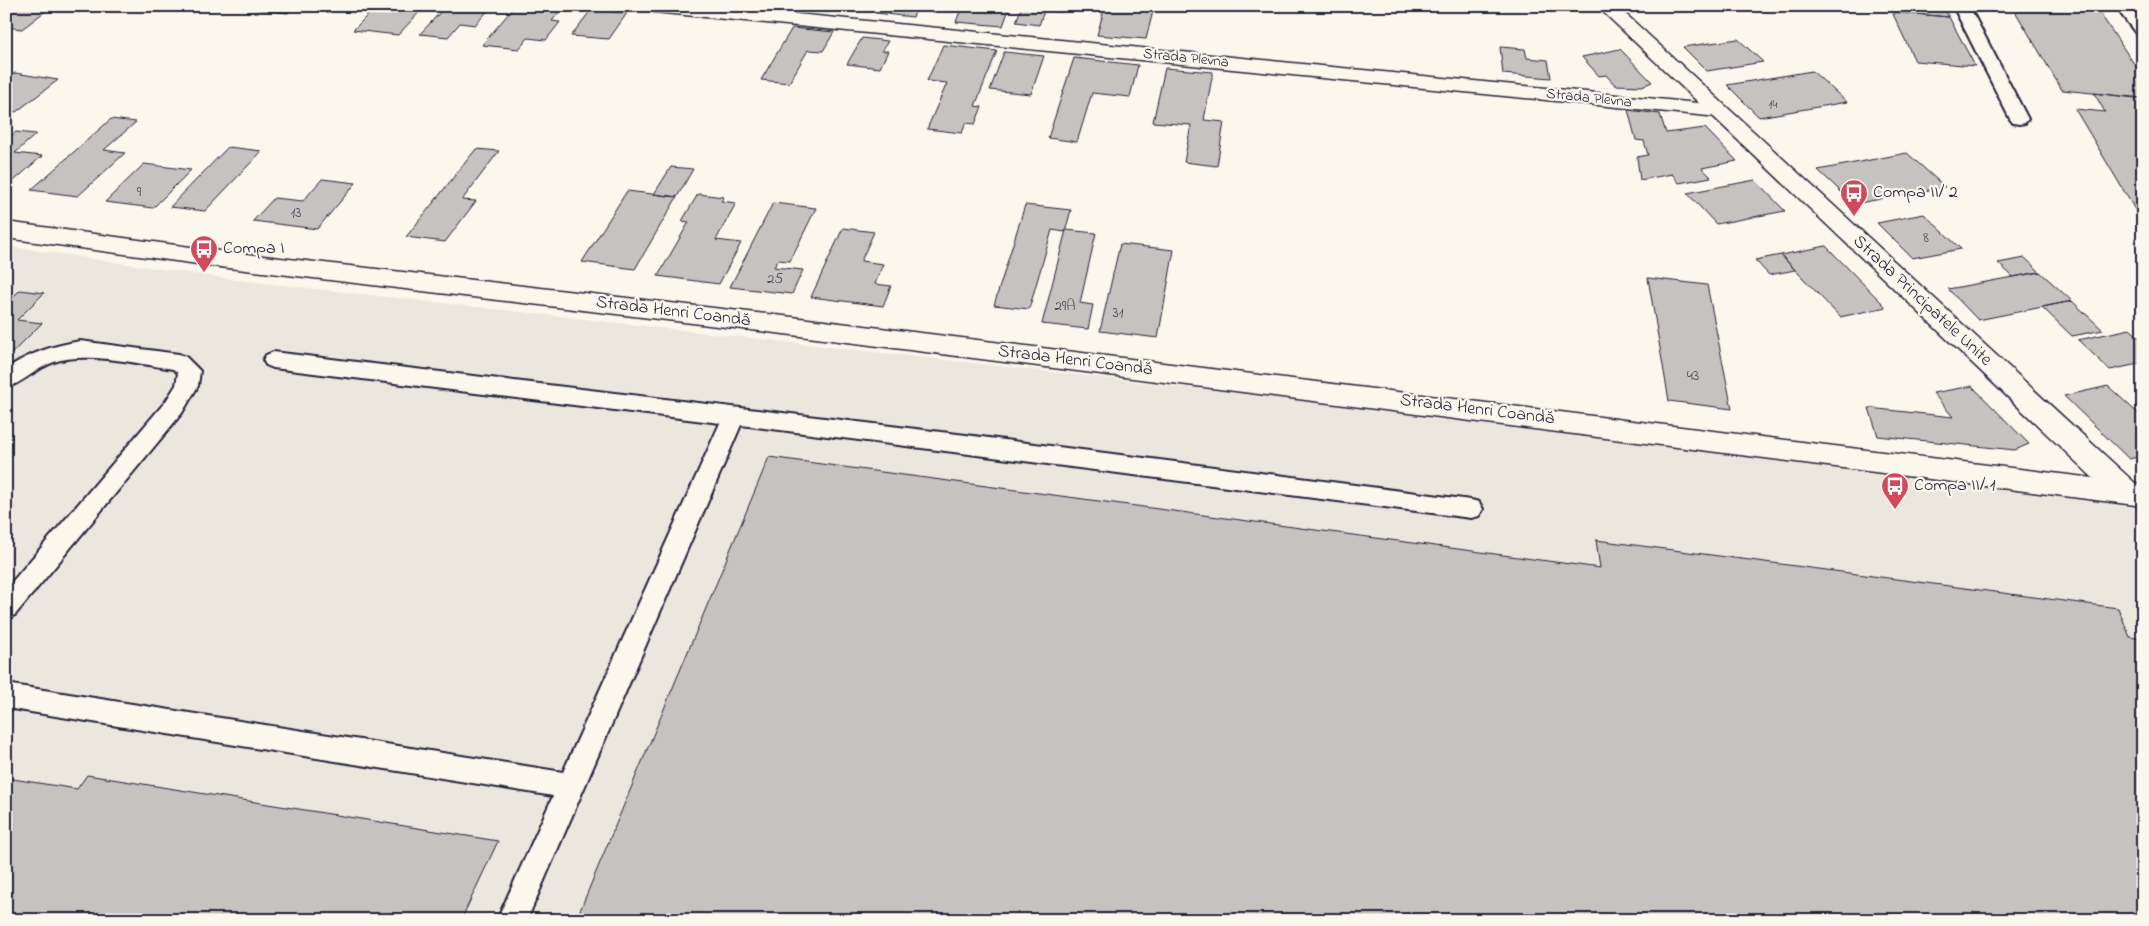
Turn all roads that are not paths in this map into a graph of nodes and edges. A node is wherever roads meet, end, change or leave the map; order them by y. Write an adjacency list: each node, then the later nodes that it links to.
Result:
1 (654, 6): 6 (street, Strada Plevna)
2 (1606, 6): 6 (street, Strada Principatele Unite)
3 (1961, 6): 7 (lane)
4 (2123, 6): 5 (lane)
5 (2143, 32)
6 (1718, 111): 12 (street, Strada Principatele Unite)
7 (2018, 119)
8 (6, 230): 12 (street, Strada Henri Coandă)
9 (273, 360): 11 (lane)
10 (6, 380): 14 (lane)
11 (734, 416): 13 (lane); 16 (lane)
12 (2135, 494)
13 (1471, 509)
14 (6, 607)
15 (6, 696): 16 (lane)
16 (571, 786): 17 (lane)
17 (512, 920)

